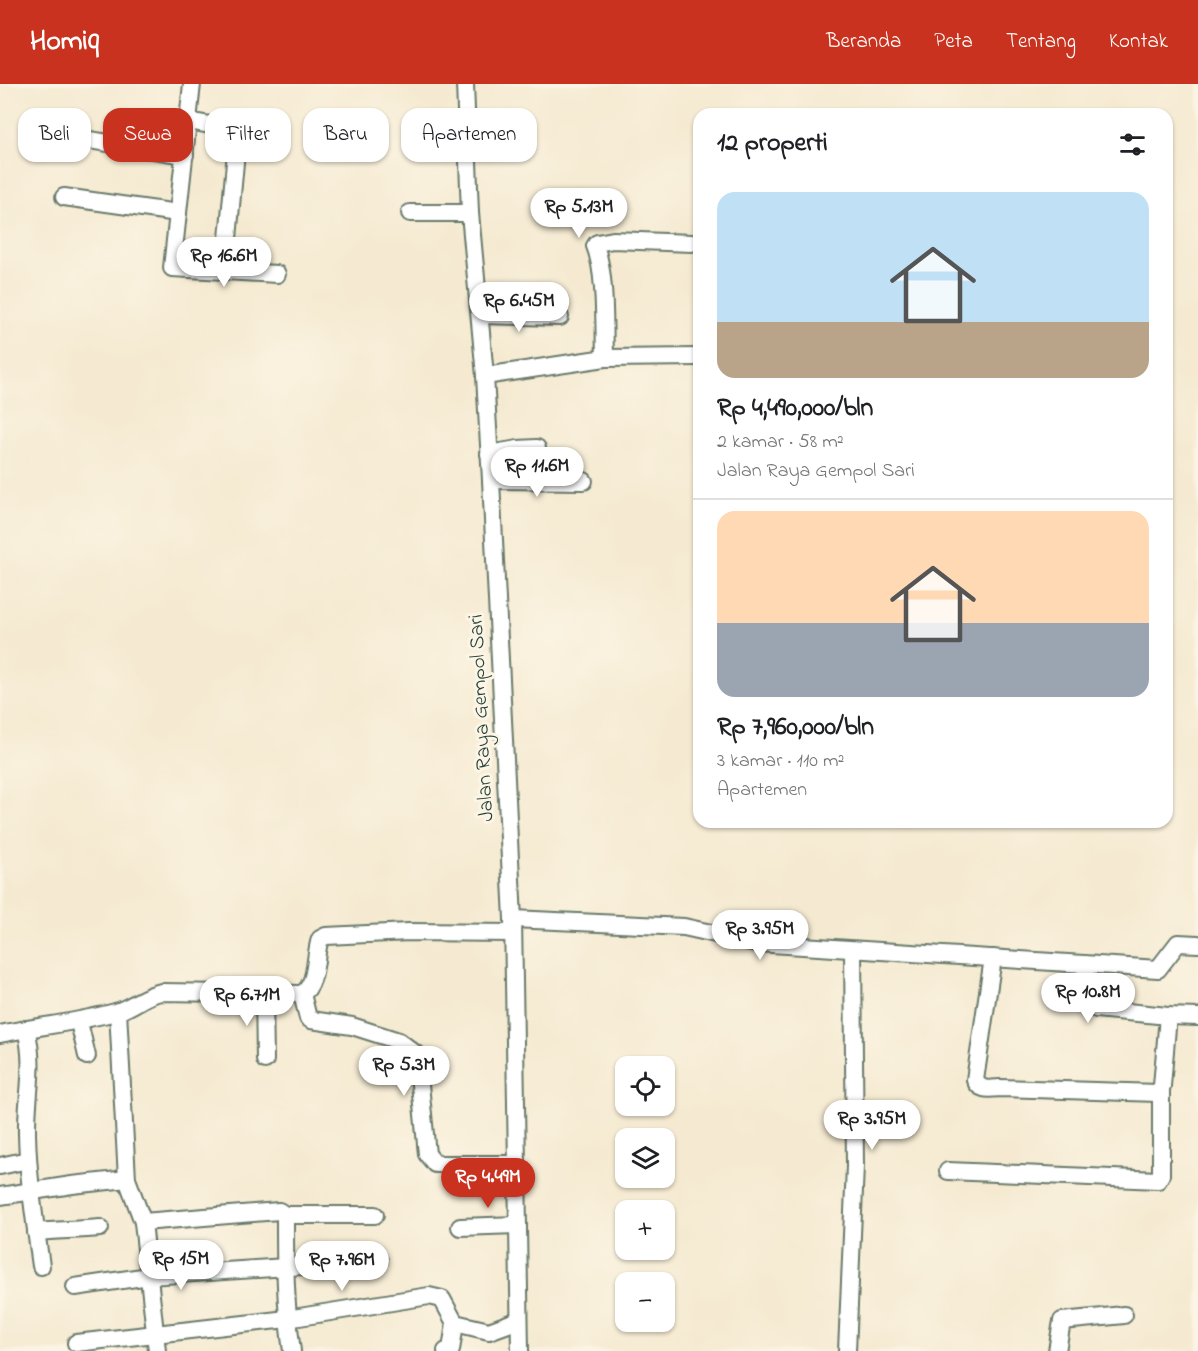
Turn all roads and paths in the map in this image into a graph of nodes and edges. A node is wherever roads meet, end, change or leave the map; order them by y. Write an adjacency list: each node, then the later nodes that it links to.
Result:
1 (192, 84): 3 (street)
2 (465, 84): 9 (street, Jalan Raya Gempol Sari)
3 (189, 108)
4 (193, 123): 11 (street)
5 (183, 162): 7 (street)
6 (64, 197): 7 (street)
7 (178, 213): 11 (street)
8 (410, 213): 9 (street)
9 (470, 213): 13 (street, Jalan Raya Gempol Sari)
10 (692, 243): 16 (street)
11 (225, 271): 12 (street)
12 (277, 274)
13 (480, 315): 14 (street); 17 (street, Jalan Raya Gempol Sari)
14 (560, 317)
15 (693, 357): 16 (street)
16 (605, 358): 17 (street)
17 (485, 376): 19 (street, Jalan Raya Gempol Sari)
18 (537, 448): 19 (street)
19 (489, 454): 20 (street, Jalan Raya Gempol Sari)
20 (491, 480): 21 (street); 22 (street, Jalan Raya Gempol Sari)
21 (584, 481)
22 (513, 926): 24 (street); 28 (street); 39 (street, Jalan Raya Gempol Sari)
23 (1198, 944): 26 (street)
24 (853, 950): 25 (street); 66 (street)
25 (993, 958): 26 (street); 37 (street)
26 (1084, 964): 30 (street)
27 (264, 993): 28 (street); 29 (street); 36 (street)
28 (302, 994): 39 (street)
29 (118, 1011): 32 (street); 42 (street)
30 (1168, 1016): 31 (street); 37 (street)
31 (1198, 1017)
32 (79, 1022): 33 (street); 35 (street)
33 (26, 1029): 34 (street); 38 (street)
34 (0, 1034)
35 (87, 1056)
36 (265, 1060)
37 (1161, 1090): 41 (street)
38 (28, 1160): 40 (street); 43 (street)
39 (517, 1164): 48 (street, Jalan Raya Gempol Sari)
40 (0, 1166)
41 (948, 1171)
42 (128, 1179): 43 (street); 47 (street)
43 (31, 1192): 44 (street); 51 (street)
44 (0, 1196)
45 (285, 1215): 46 (street); 47 (street); 54 (street)
46 (375, 1215)
47 (143, 1222): 55 (street)
48 (518, 1225): 49 (street); 59 (street, Jalan Raya Gempol Sari)
49 (460, 1227)
50 (100, 1228): 51 (street)
51 (36, 1232): 53 (street)
52 (379, 1261): 54 (street)
53 (41, 1266)
54 (285, 1268): 55 (street); 58 (street)
55 (149, 1276): 56 (street); 62 (street)
56 (75, 1287)
57 (1124, 1315): 67 (street)
58 (287, 1319): 60 (street); 62 (street); 63 (street)
59 (519, 1320): 60 (street); 65 (street, Jalan Raya Gempol Sari)
60 (455, 1323): 64 (street)
61 (76, 1343): 62 (street)
62 (157, 1343)
63 (292, 1351)
64 (446, 1351)
65 (520, 1351)
66 (847, 1351)
67 (1057, 1351)

